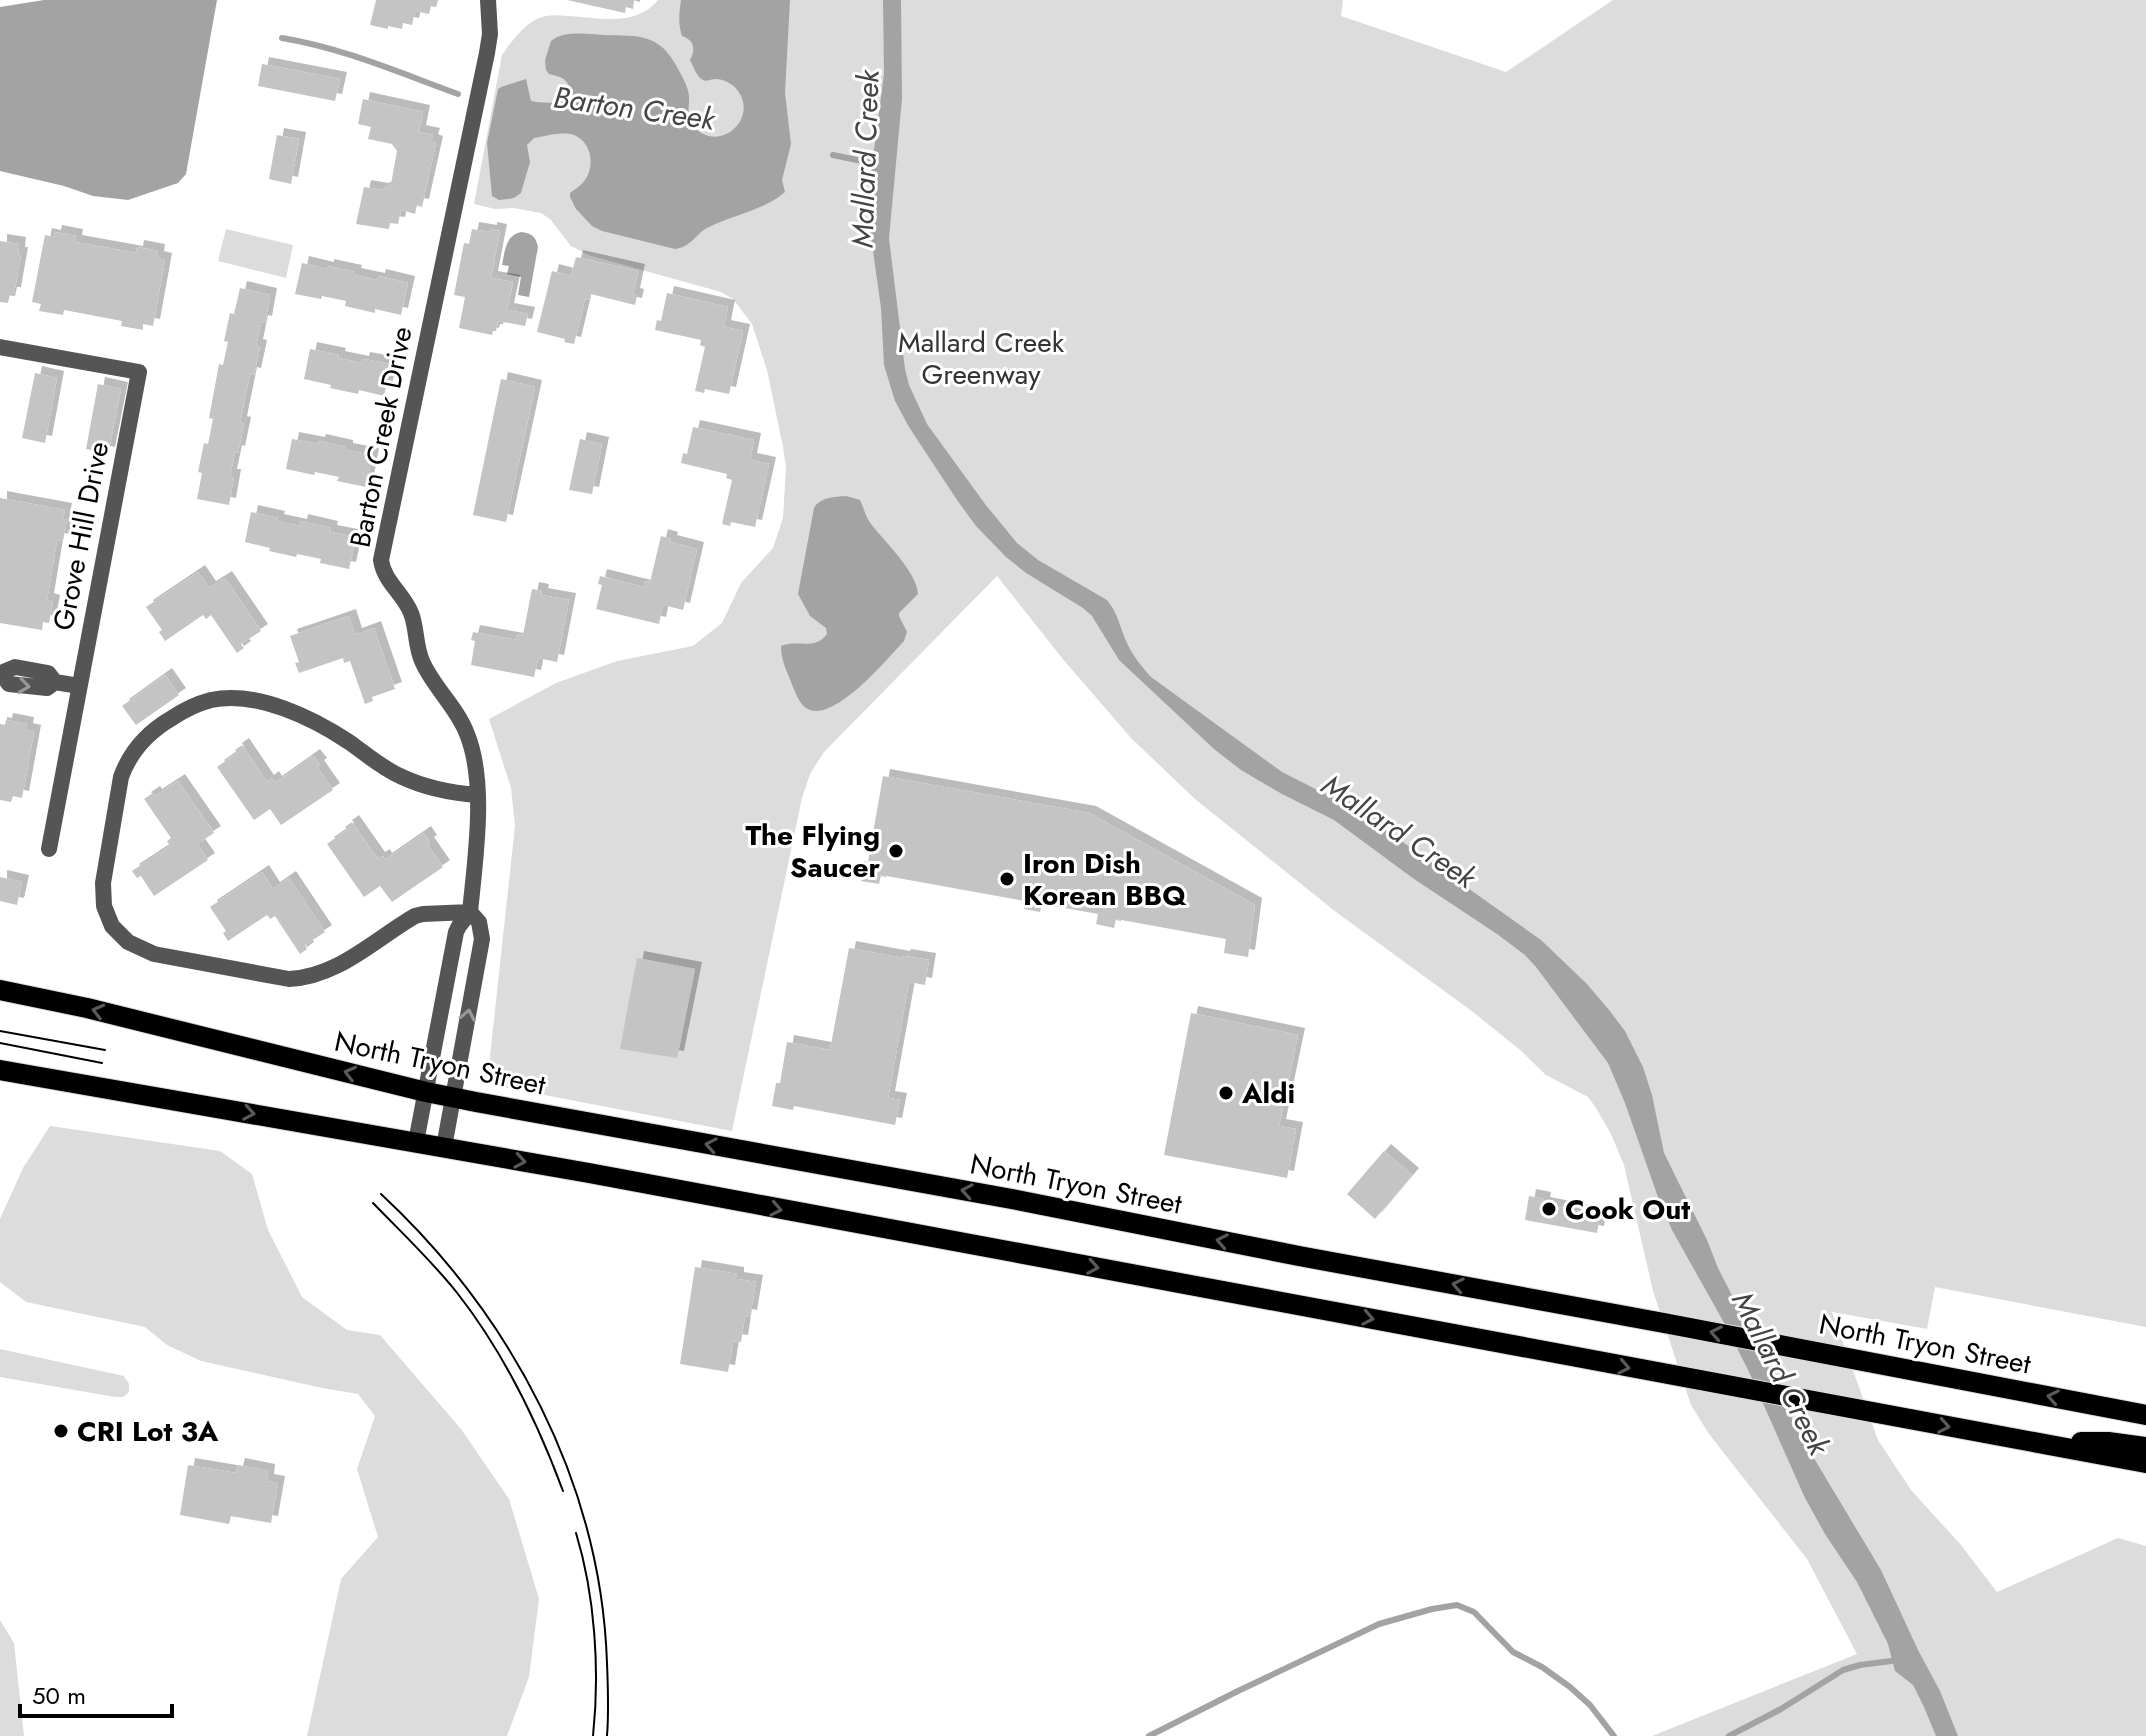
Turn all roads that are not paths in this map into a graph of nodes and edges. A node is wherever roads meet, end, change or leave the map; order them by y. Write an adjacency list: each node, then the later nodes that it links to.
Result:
1 (488, 0): 5 (street, Barton Creek Drive)
2 (0, 347): 4 (street, Grove Hill Drive)
3 (0, 673): 4 (street)
4 (79, 686): 6 (street, Grove Hill Drive)
5 (478, 795): 7 (street, Barton Creek Drive); 7 (street)
6 (49, 849)
7 (470, 912): 10 (street, Barton Creek Drive); 11 (street, Barton Creek Drive, one-way to 7)
8 (0, 990): 10 (main road, North Tryon Street, one-way to 8)
9 (0, 1070): 12 (main road, one-way to 12)
10 (426, 1092): 11 (main road, North Tryon Street); 12 (street, Barton Creek Drive)
11 (453, 1097): 13 (street, Barton Creek Drive); 14 (main road, North Tryon Street, one-way to 11)
12 (416, 1142): 13 (main road)
13 (444, 1147): 15 (main road, one-way to 15)
14 (2146, 1415)
15 (2037, 1443): 16 (main road); 17 (main road)
16 (2146, 1447)
17 (2146, 1463)

